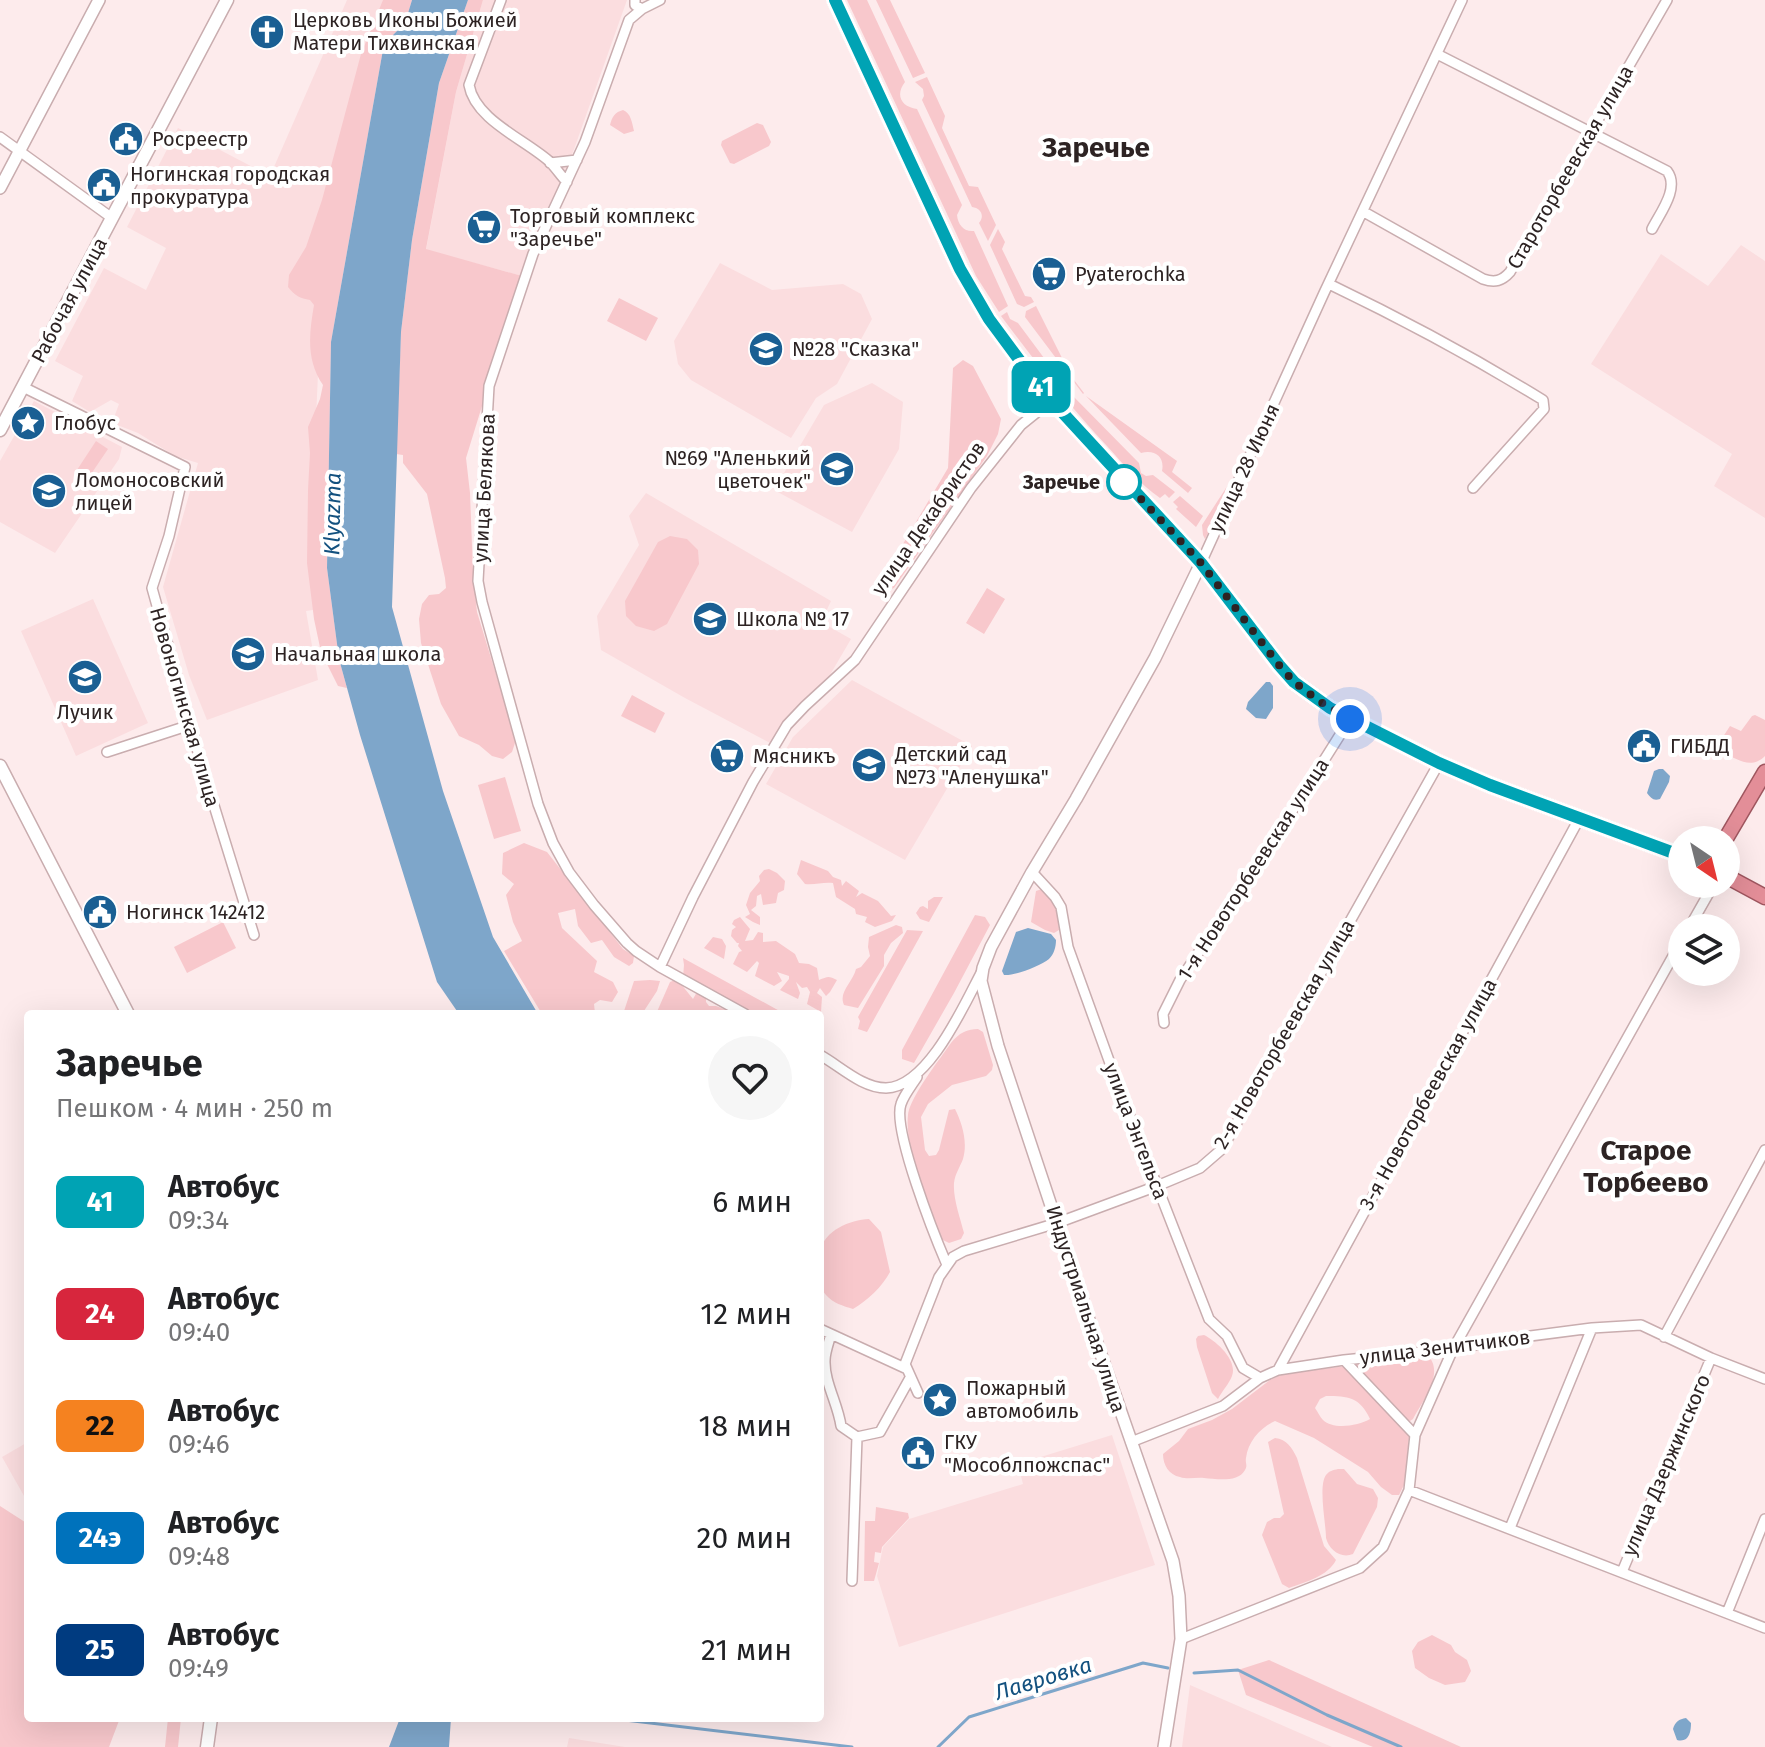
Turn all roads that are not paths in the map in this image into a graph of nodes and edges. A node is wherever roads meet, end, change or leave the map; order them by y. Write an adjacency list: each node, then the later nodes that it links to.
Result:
1 (99, 0): 12 (street)
2 (227, 0): 18 (main road, Рабочая улица)
3 (501, 0): 14 (street)
4 (660, 0): 8 (street, улица Белякова)
5 (835, 0): 22 (main road)
6 (1462, 0): 9 (street, улица 28 Июня)
7 (1667, 0): 10 (street, Староторбеевская улица)
8 (639, 4): 13 (street, улица Белякова)
9 (1437, 54): 10 (street); 17 (street, улица 28 Июня)
10 (1591, 131): 17 (street, Староторбеевская улица); 19 (street)
11 (0, 137): 12 (street)
12 (19, 152): 16 (street); 18 (street)
13 (577, 160): 14 (street); 15 (street, улица Белякова)
14 (550, 163): 15 (street)
15 (567, 182): 40 (street, улица Белякова)
16 (0, 188)
17 (1364, 212): 20 (street, улица 28 Июня)
18 (112, 218): 21 (main road, Рабочая улица)
19 (1652, 229)
20 (1329, 284): 24 (street); 25 (street, улица 28 Июня)
21 (23, 387): 23 (main road, Рабочая улица); 27 (street, Новоногинская улица)
22 (1052, 400): 25 (main road); 40 (street, улица Декабристов)
23 (0, 430)
24 (1473, 488)
25 (1201, 563): 26 (main road); 35 (street, улица 28 Июня)
26 (1350, 719): 29 (main road); 44 (street, 1-я Новоторбеевская улица)
27 (190, 725): 28 (street); 38 (street, Новоногинская улица)
28 (107, 752)
29 (1439, 763): 32 (main road); 48 (street, 2-я Новоторбеевская улица)
30 (0, 766): 42 (main road)
31 (1765, 772): 33 (highway)
32 (1579, 819): 34 (main road); 58 (street, 3-я Новоторбеевская улица)
33 (1733, 826)
34 (1668, 851)
35 (1032, 872): 41 (street, улица 28 Июня); 48 (street, улица Энгельса)
36 (1740, 884): 37 (highway)
37 (1765, 897)
38 (254, 935)
39 (1668, 965): 55 (street)
40 (660, 967): 43 (street, улица Белякова)
41 (983, 968): 46 (street); 49 (street, Индустриальная улица)
42 (126, 1010)
43 (738, 1010)
44 (1164, 1023)
45 (824, 1058): 46 (street)
46 (923, 1068): 50 (street)
47 (1765, 1150): 54 (street)
48 (1157, 1186): 49 (street, 2-я Новоторбеевская улица); 60 (street, улица Энгельса)
49 (1057, 1223): 50 (street, 2-я Новоторбеевская улица); 65 (street, Индустриальная улица)
50 (947, 1265): 59 (street)
51 (1592, 1328): 54 (street, улица Зенитчиков); 55 (street, улица Зенитчиков); 68 (street)
52 (824, 1331): 53 (street)
53 (831, 1334): 59 (street); 64 (street)
54 (1664, 1337): 56 (street, улица Зенитчиков)
55 (1453, 1349): 57 (street, улица Зенитчиков); 63 (street)
56 (1711, 1358): 61 (street, улица Зенитчиков); 69 (street, улица Дзержинского)
57 (1344, 1360): 58 (street, улица Зенитчиков); 63 (street)
58 (1278, 1370): 60 (street, улица Зенитчиков)
59 (908, 1373): 62 (street); 64 (street)
60 (1260, 1378): 65 (street, улица Зенитчиков)
61 (1765, 1379)
62 (918, 1393)
63 (1415, 1435): 66 (street)
64 (857, 1437): 70 (street)
65 (1131, 1442): 73 (street, Индустриальная улица)
66 (1409, 1490): 68 (street); 73 (street)
67 (1765, 1519): 71 (street)
68 (1510, 1528): 69 (street)
69 (1622, 1572): 71 (street)
70 (852, 1581)
71 (1727, 1613): 72 (street)
72 (1765, 1628)
73 (1181, 1639): 76 (street, Индустриальная улица)
74 (210, 1722): 75 (main road)
75 (207, 1747)
76 (1164, 1747)

